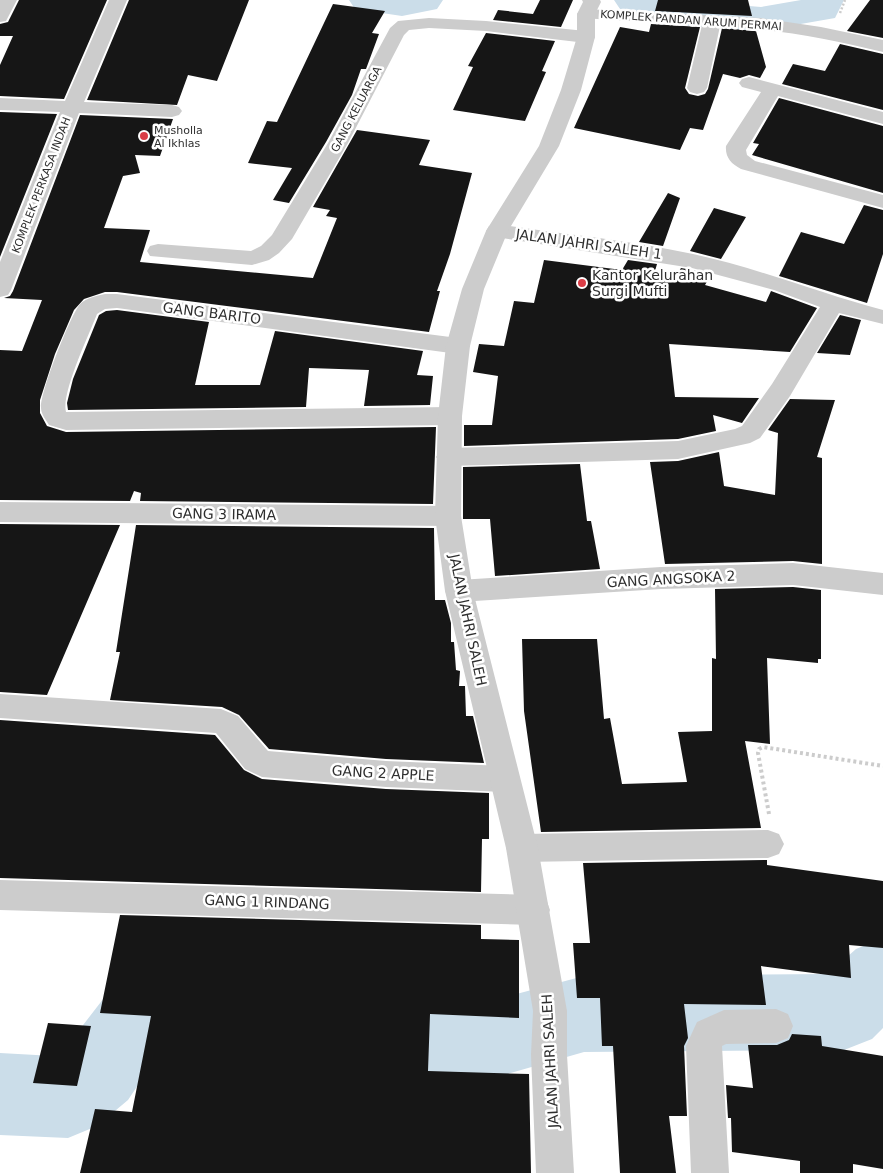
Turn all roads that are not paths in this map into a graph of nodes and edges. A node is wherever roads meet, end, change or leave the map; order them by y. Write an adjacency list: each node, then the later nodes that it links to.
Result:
1 (8, 0): 4 (street)
2 (118, 0): 12 (street, KOMPLEK PERKASA INDAH)
3 (589, 7): 5 (street, KOMPLEK PANDAN ARUM PERMAI); 6 (street, JALAN JAHRI SALEH)
4 (0, 17)
5 (712, 20): 7 (street, KOMPLEK PANDAN ARUM PERMAI); 9 (street)
6 (586, 37): 16 (street, JALAN JAHRI SALEH); 17 (street, GANG KELUARGA)
7 (883, 46)
8 (749, 83): 10 (street)
9 (697, 88)
10 (774, 89): 14 (street); 15 (street)
11 (0, 104): 12 (street, KOMPLEK PERKASA INDAH)
12 (72, 106): 13 (street, KOMPLEK PERKASA INDAH); 18 (street, KOMPLEK PERKASA INDAH)
13 (172, 111)
14 (883, 118)
15 (883, 202)
16 (496, 231): 19 (street, JALAN JAHRI SALEH 1); 21 (street, JALAN JAHRI SALEH)
17 (158, 251)
18 (0, 290)
19 (833, 304): 20 (street, JALAN JAHRI SALEH 1); 23 (street)
20 (883, 316)
21 (458, 346): 22 (street, JALAN JAHRI SALEH); 22 (street, GANG BARITO)
22 (450, 416): 23 (street, JALAN JAHRI SALEH)
23 (449, 457): 25 (street, JALAN JAHRI SALEH)
24 (0, 512): 25 (street, GANG 3 IRAMA)
25 (448, 516): 27 (street, JALAN JAHRI SALEH)
26 (883, 584): 27 (street, GANG ANGSOKA 2)
27 (459, 591): 29 (street, JALAN JAHRI SALEH)
28 (0, 706): 29 (street, GANG 2 APPLE)
29 (504, 779): 31 (street, JALAN JAHRI SALEH)
30 (768, 844): 31 (street)
31 (522, 848): 33 (street, JALAN JAHRI SALEH)
32 (0, 895): 33 (street, GANG 1 RINDANG)
33 (534, 910): 35 (street, JALAN JAHRI SALEH)
34 (776, 1026): 36 (street)
35 (555, 1173)
36 (710, 1173)

